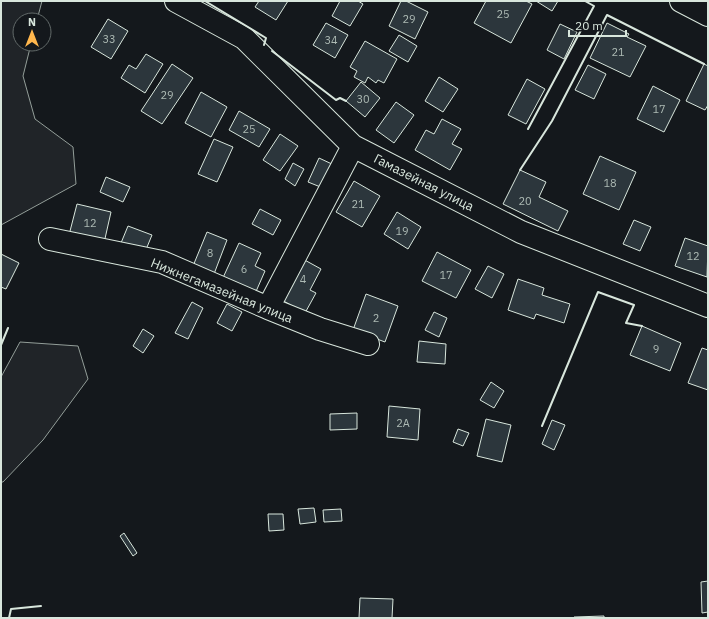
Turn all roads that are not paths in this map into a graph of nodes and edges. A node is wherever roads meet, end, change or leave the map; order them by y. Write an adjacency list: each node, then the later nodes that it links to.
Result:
1 (176, 1): 4 (street, Гамазейная улица)
2 (681, 1): 3 (street)
3 (708, 15)
4 (353, 146): 6 (street, Гамазейная улица); 7 (street)
5 (50, 239): 7 (street, Нижнегамазейная улица)
6 (708, 306)
7 (268, 308): 8 (street, Нижнегамазейная улица)
8 (368, 344)

